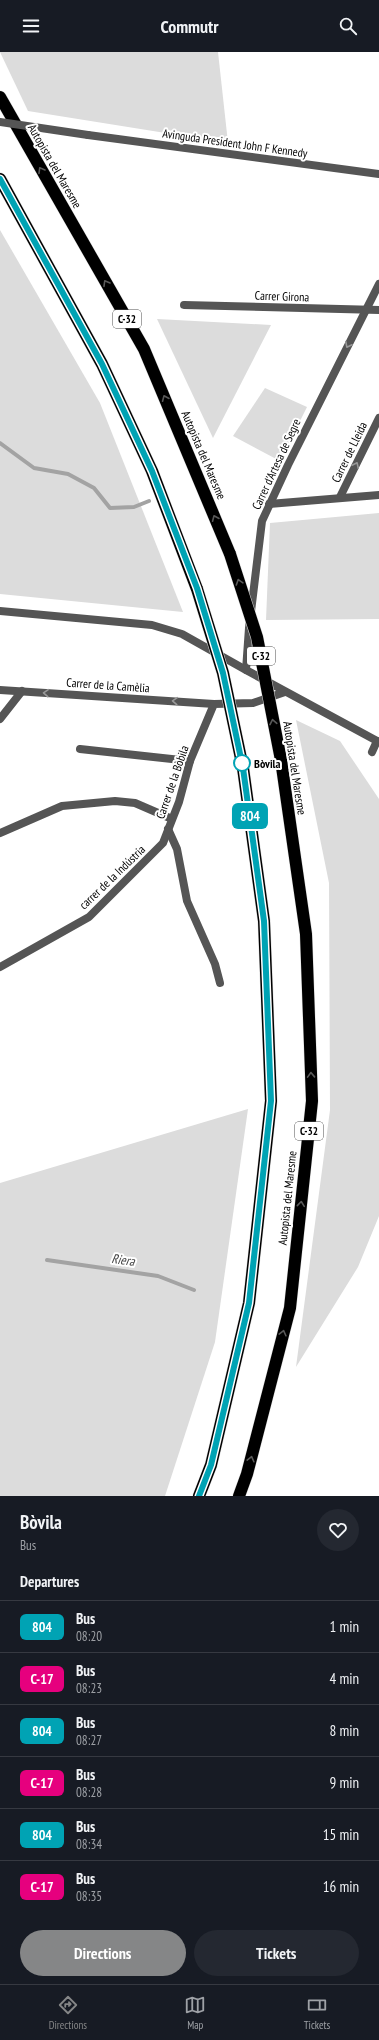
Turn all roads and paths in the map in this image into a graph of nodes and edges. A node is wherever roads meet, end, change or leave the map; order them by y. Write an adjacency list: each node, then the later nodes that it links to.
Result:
1 (0, 96): 31 (highway, Autopista del Maresme / C-32, one-way to 1, bridge)
2 (0, 122): 3 (street, Avinguda President John F Kennedy, bridge)
3 (379, 174)
4 (0, 179): 30 (highway, bridge)
5 (379, 284): 7 (street, Carrer d'Artesa de Segre)
6 (184, 305): 7 (street, Carrer Girona)
7 (366, 310): 8 (street, Carrer Girona); 13 (street, Carrer d'Artesa de Segre, one-way to 13)
8 (379, 310)
9 (379, 418): 10 (street, Carrer de Lleida)
10 (375, 432): 12 (street, Carrer de Lleida, one-way to 10)
11 (379, 495): 12 (street)
12 (340, 497): 13 (street)
13 (269, 504): 15 (street, Carrer d'Artesa de Segre)
14 (0, 611): 15 (street)
15 (246, 670): 18 (street)
16 (0, 690): 17 (street, Carrer de la Camèlia)
17 (22, 691): 19 (street, Carrer de la Camèlia, one-way to 17); 20 (street)
18 (285, 692): 19 (street); 21 (street)
19 (214, 704): 24 (street, Carrer de la Bòbila)
20 (0, 719)
21 (378, 741): 23 (street)
22 (80, 749): 24 (street)
23 (372, 752)
24 (190, 761): 25 (street, Carrer de la Bòbila)
25 (172, 819): 26 (street, Carrer de la Bòbila); 27 (street)
26 (168, 829): 28 (street, carrer de la Indústria); 29 (street, Carrer de la Bòbila)
27 (0, 833)
28 (0, 967)
29 (220, 983)
30 (199, 1496)
31 (239, 1496)

